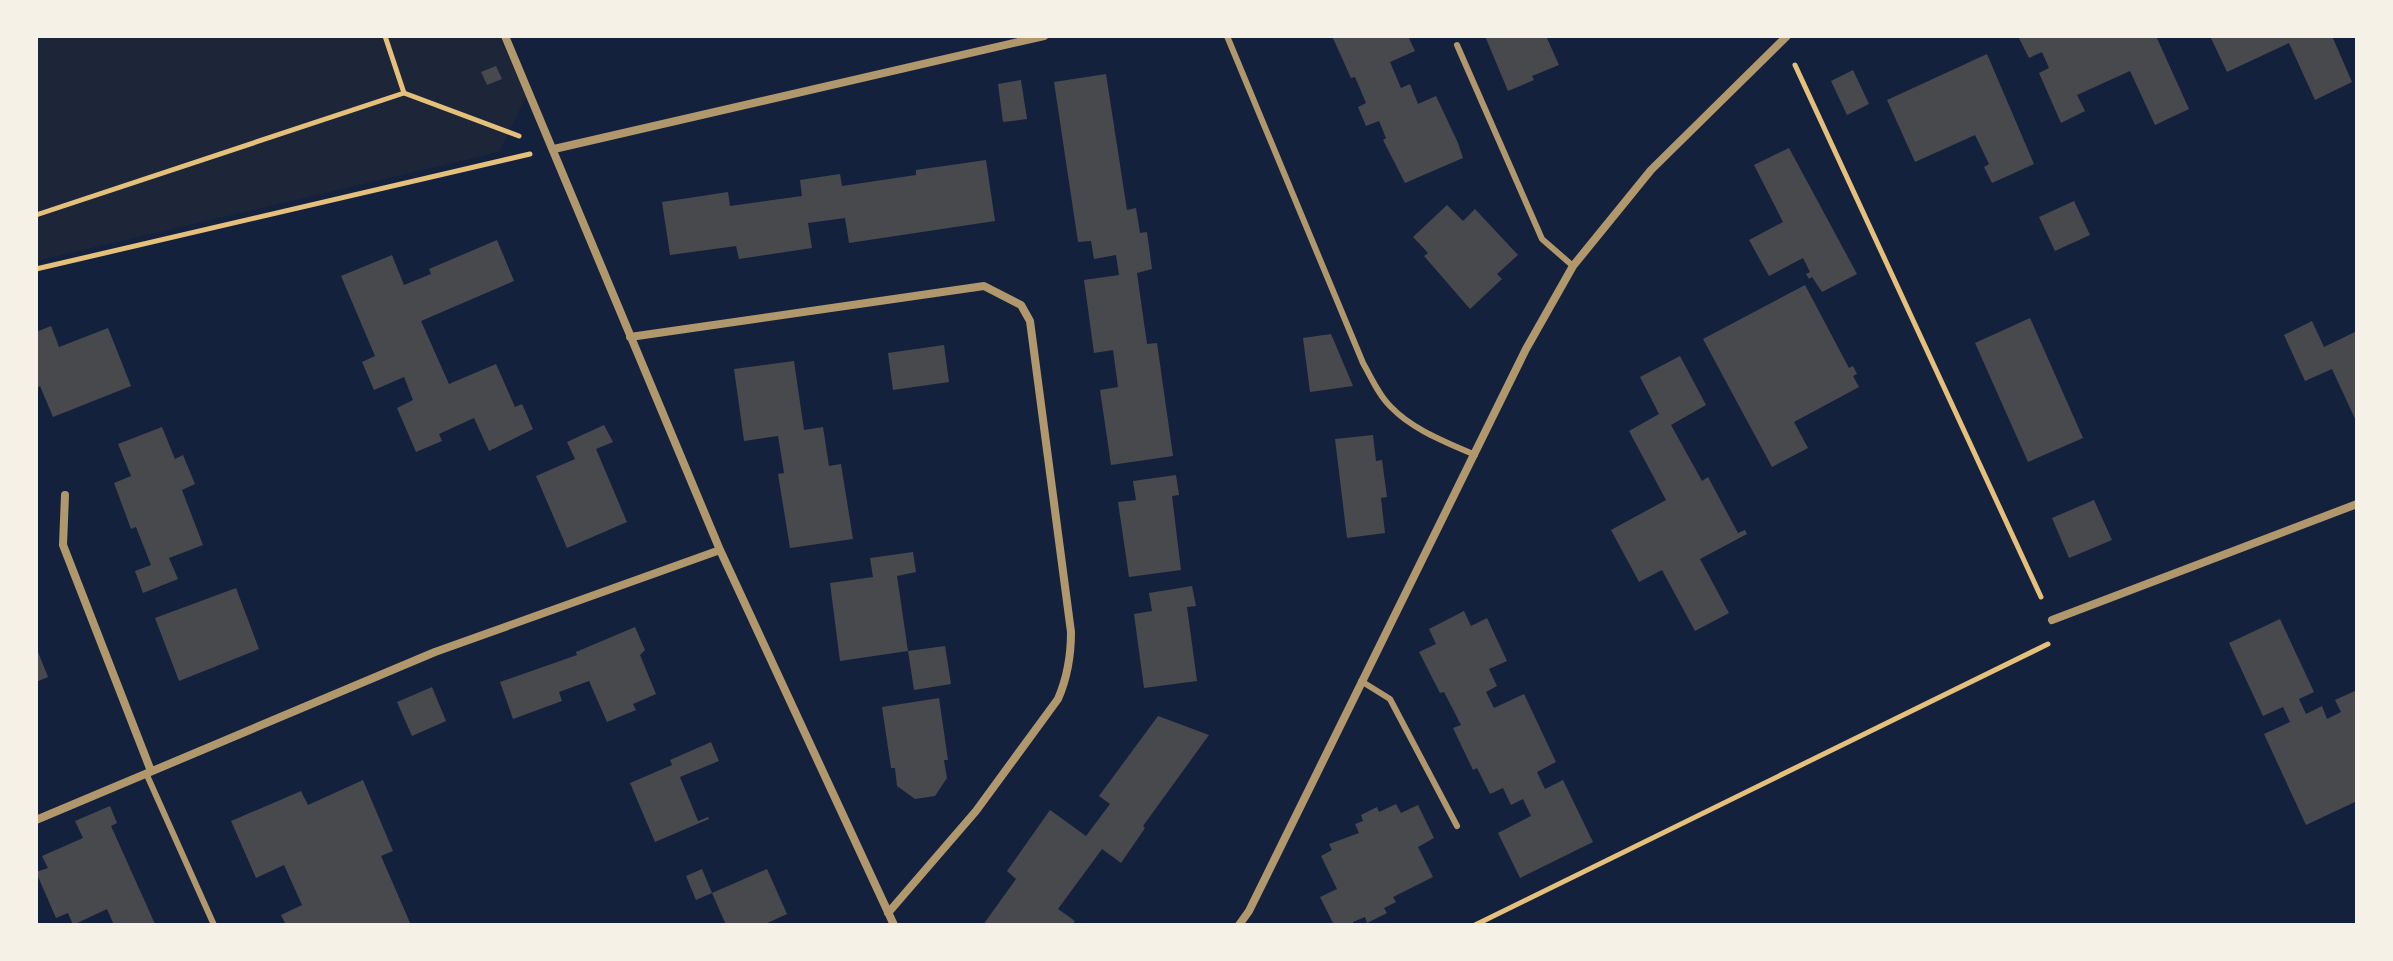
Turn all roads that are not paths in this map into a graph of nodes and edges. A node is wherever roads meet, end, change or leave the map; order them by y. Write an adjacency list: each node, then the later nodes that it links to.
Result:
1 (505, 36): 6 (street)
2 (1044, 36): 6 (street)
3 (1227, 36): 9 (lane)
4 (1785, 37): 7 (street)
5 (1457, 45): 7 (lane)
6 (554, 149): 8 (street)
7 (1573, 266): 9 (street)
8 (630, 337): 12 (street); 18 (street)
9 (1475, 455): 14 (street)
10 (65, 495): 15 (street)
11 (2357, 504): 13 (street)
12 (720, 550): 15 (street); 18 (street)
13 (2052, 620)
14 (1361, 681): 17 (lane); 21 (street)
15 (149, 772): 16 (street); 19 (lane)
16 (36, 820)
17 (1457, 826)
18 (888, 913): 20 (street)
19 (214, 925)
20 (894, 925)
21 (1239, 925)

